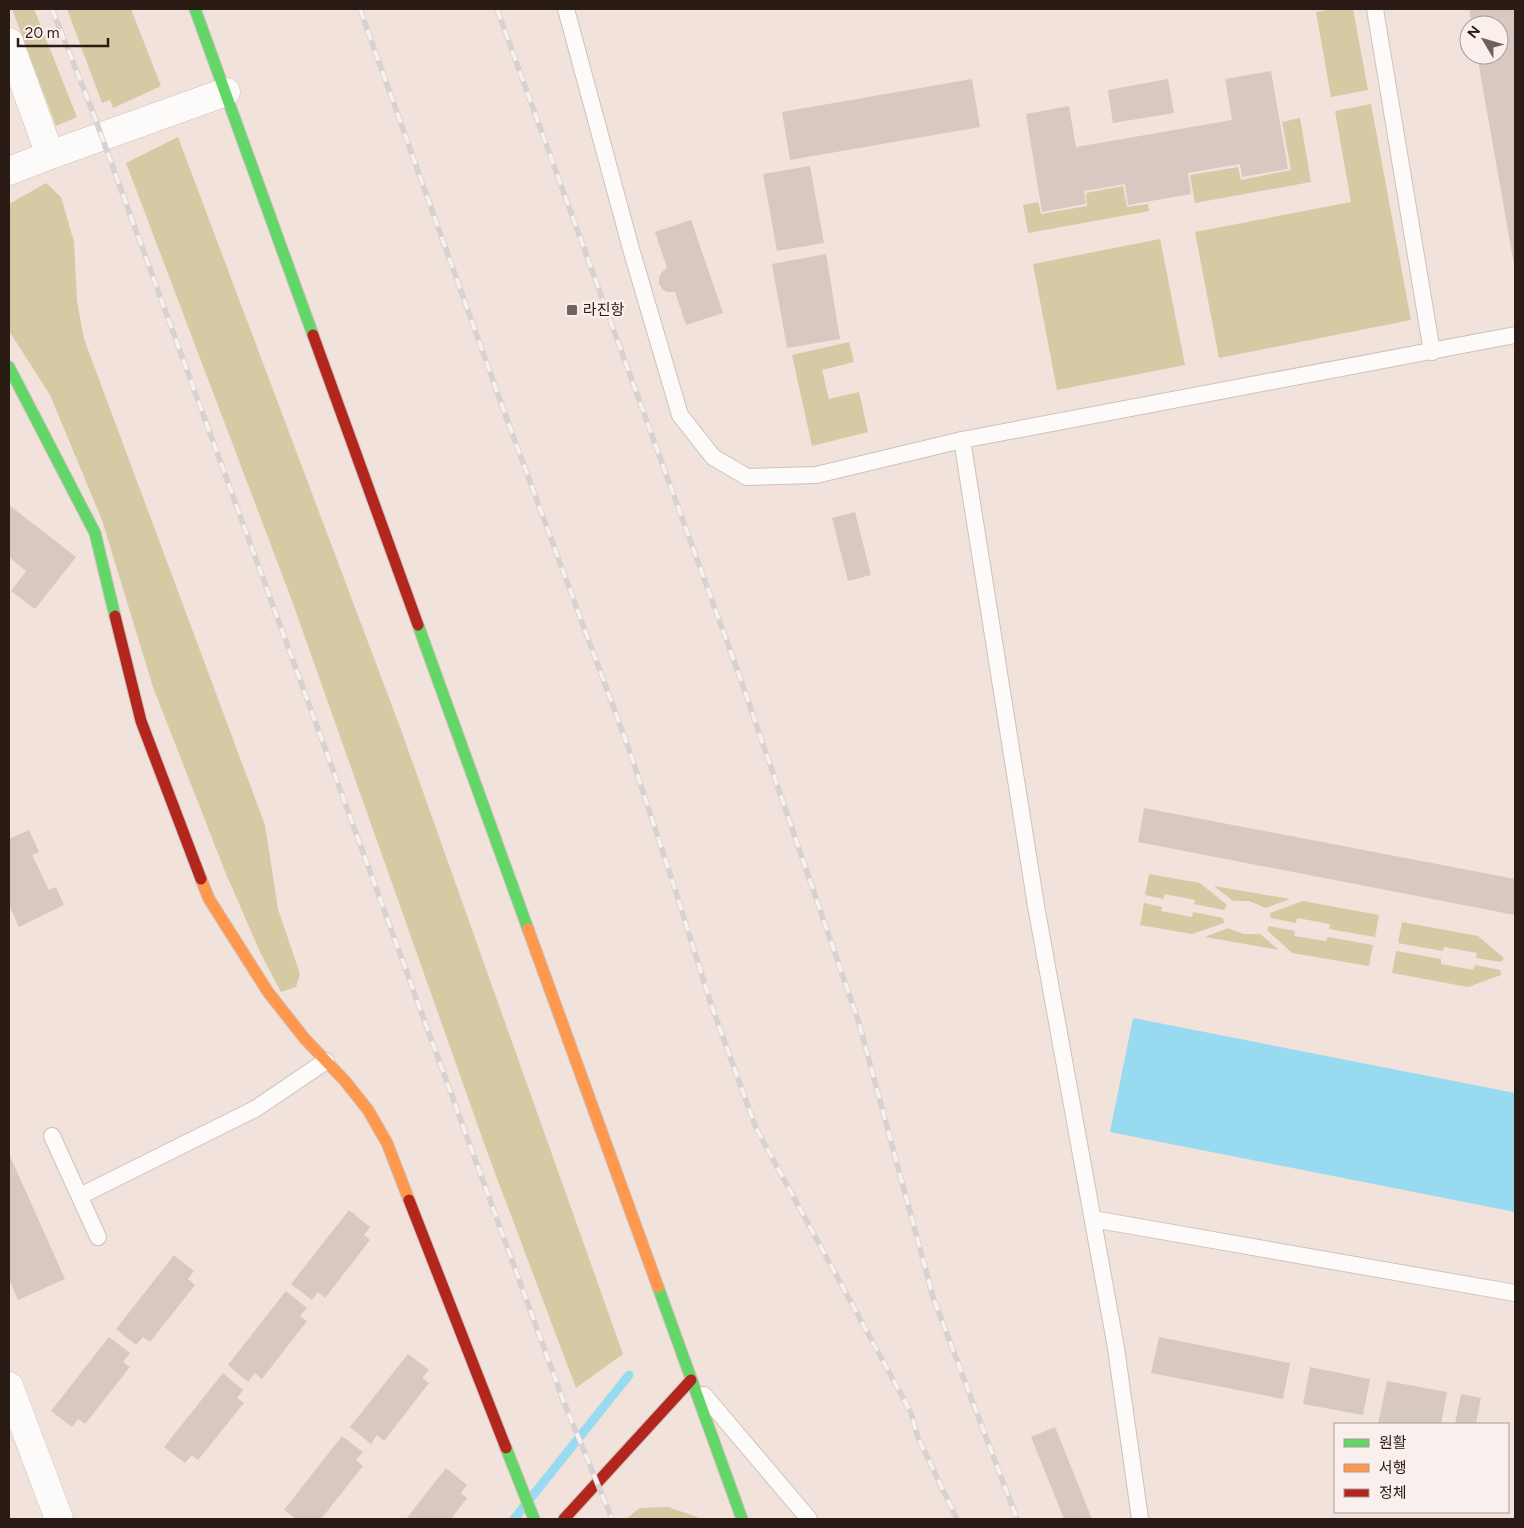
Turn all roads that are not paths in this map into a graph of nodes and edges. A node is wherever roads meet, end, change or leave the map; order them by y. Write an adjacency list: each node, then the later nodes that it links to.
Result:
1 (195, 9): 5 (main road)
2 (566, 9): 11 (lane)
3 (1375, 9): 9 (lane)
4 (9, 42): 6 (street)
5 (226, 92): 6 (street); 18 (main road)
6 (50, 155): 7 (street)
7 (9, 172)
8 (1515, 335): 9 (lane)
9 (1432, 352): 11 (lane)
10 (9, 367): 12 (main road)
11 (962, 440): 15 (lane)
12 (326, 1061): 14 (lane); 20 (main road)
13 (52, 1136): 14 (lane)
14 (80, 1196): 16 (lane)
15 (1093, 1219): 17 (lane); 25 (lane)
16 (98, 1237)
17 (1515, 1293)
18 (691, 1380): 22 (main road); 23 (main road); 24 (lane)
19 (9, 1386): 21 (street)
20 (533, 1516)
21 (59, 1519)
22 (564, 1519)
23 (742, 1519)
24 (809, 1519)
25 (1140, 1519)

